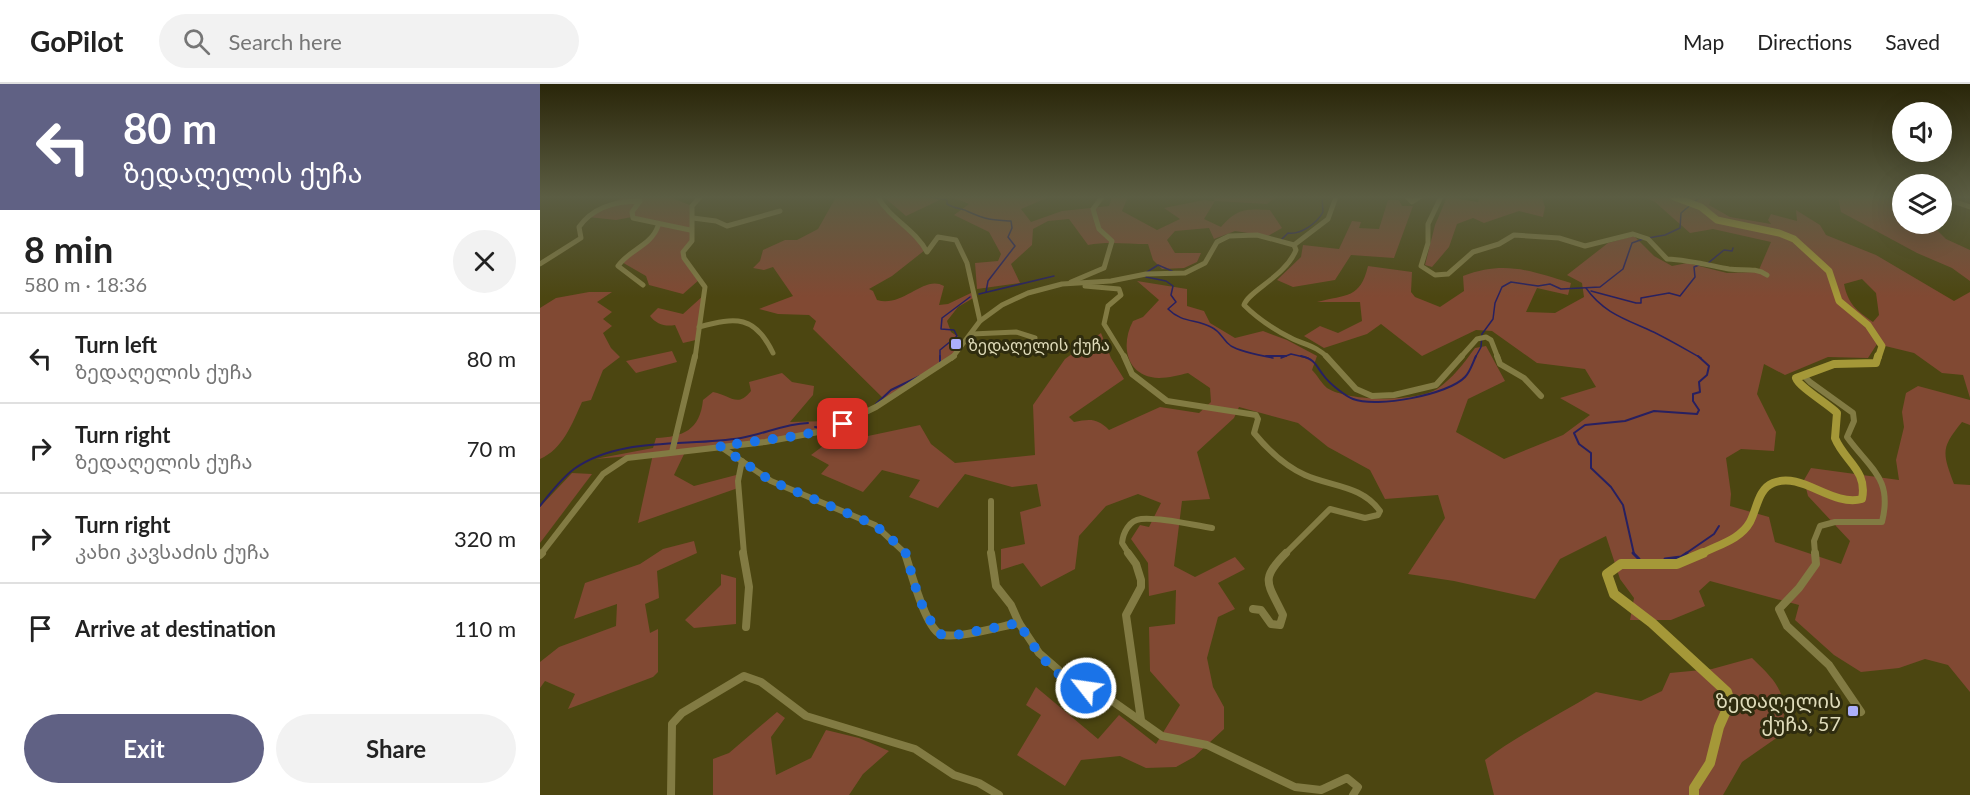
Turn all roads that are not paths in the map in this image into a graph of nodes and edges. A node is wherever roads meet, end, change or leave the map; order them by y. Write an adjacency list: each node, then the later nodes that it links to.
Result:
1 (580, 230): 10 (street)
2 (657, 230): 14 (street)
3 (690, 230): 16 (street)
4 (911, 230): 15 (street)
5 (1100, 230): 12 (street)
6 (1313, 230): 9 (street)
7 (1428, 230): 11 (street)
8 (1765, 230): 20 (street)
9 (1294, 245): 13 (street); 21 (street)
10 (540, 264)
11 (1767, 276)
12 (1062, 284): 13 (street); 15 (street)
13 (1070, 284): 28 (street)
14 (643, 285)
15 (980, 321): 17 (street)
16 (699, 327): 19 (street); 23 (street)
17 (972, 334): 18 (street); 22 (street)
18 (1033, 352)
19 (773, 353)
20 (1806, 374): 31 (street); 36 (street)
21 (1541, 396)
22 (720, 446): 23 (street); 24 (street)
23 (672, 450): 27 (street)
24 (742, 461): 29 (street); 30 (street)
25 (991, 501): 29 (street)
26 (1212, 528): 32 (street)
27 (540, 555)
28 (1253, 609)
29 (1019, 623): 32 (street)
30 (746, 627)
31 (1861, 712)
32 (1141, 721): 35 (street)
33 (671, 795): 34 (street)
34 (999, 795)
35 (1353, 795)
36 (1694, 795)

